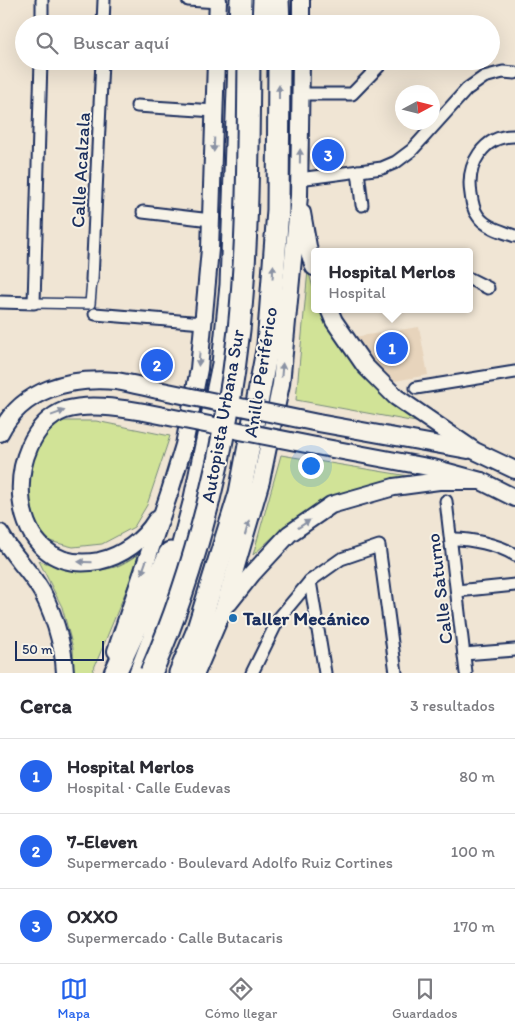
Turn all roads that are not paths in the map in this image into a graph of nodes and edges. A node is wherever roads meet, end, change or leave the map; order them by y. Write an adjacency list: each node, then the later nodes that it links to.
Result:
1 (42, 0): 10 (street)
2 (104, 0): 11 (street)
3 (188, 0): 9 (street)
4 (241, 0): 13 (highway)
5 (250, 0): 14 (highway)
6 (264, 0): 15 (highway)
7 (278, 0): 16 (highway)
8 (302, 0): 17 (main road)
9 (218, 1): 12 (main road)
10 (42, 15)
11 (103, 15)
12 (217, 15)
13 (240, 15)
14 (250, 15)
15 (263, 15)
16 (279, 15)
17 (301, 15)
18 (41, 70): 44 (street)
19 (102, 70): 40 (street, Calle Acalzala)
20 (216, 70): 30 (main road)
21 (239, 70): 58 (highway, Anillo Periférico)
22 (249, 70): 73 (highway, Autopista Urbana Sur, bridge)
23 (262, 70): 74 (highway, Autopista Urbana Sur, bridge)
24 (279, 70): 55 (highway, Anillo Periférico, one-way to 24)
25 (301, 70): 28 (main road)
26 (375, 70): 28 (street)
27 (515, 72): 32 (street)
28 (300, 94): 33 (main road, one-way to 28)
29 (137, 106): 30 (street)
30 (215, 111): 37 (main road, one-way to 37)
31 (515, 136): 38 (street)
32 (358, 171): 33 (street); 35 (street)
33 (299, 178): 34 (main road)
34 (299, 196): 39 (main road); 65 (main road, one-way to 34)
35 (362, 205)
36 (143, 212): 37 (street)
37 (211, 220): 47 (main road)
38 (515, 236)
39 (311, 258)
40 (92, 280): 44 (street)
41 (473, 280): 42 (street)
42 (488, 288)
43 (0, 302): 44 (street)
44 (34, 303)
45 (331, 313): 51 (main road)
46 (95, 314): 47 (street)
47 (203, 323): 54 (main road, one-way to 54)
48 (515, 372): 49 (street)
49 (416, 388)
50 (0, 433): 51 (main road, bridge)
51 (475, 451): 52 (main road)
52 (515, 470)
53 (481, 481): 54 (main road, one-way to 53, bridge); 56 (main road); 65 (main road, one-way to 53)
54 (170, 491): 70 (main road, one-way to 70)
55 (240, 493): 75 (highway, Anillo Periférico); 76 (highway)
56 (515, 498)
57 (446, 501): 60 (street, Calle Saturno)
58 (194, 503): 71 (highway); 72 (highway, Anillo Periférico)
59 (0, 533): 69 (main road)
60 (451, 539): 61 (street); 64 (street, Calle Saturno)
61 (515, 555)
62 (310, 581): 68 (street); 79 (street); 80 (street)
63 (515, 585): 64 (street)
64 (457, 591): 67 (street, Calle Saturno)
65 (223, 610): 76 (main road)
66 (515, 650): 67 (street)
67 (464, 654): 81 (street, Calle Saturno)
68 (260, 657): 77 (street); 78 (street)
69 (65, 673)
70 (109, 673)
71 (115, 673)
72 (140, 673)
73 (151, 673)
74 (166, 673)
75 (180, 673)
76 (194, 673)
77 (252, 673)
78 (261, 673)
79 (325, 673)
80 (396, 673)
81 (466, 673)

